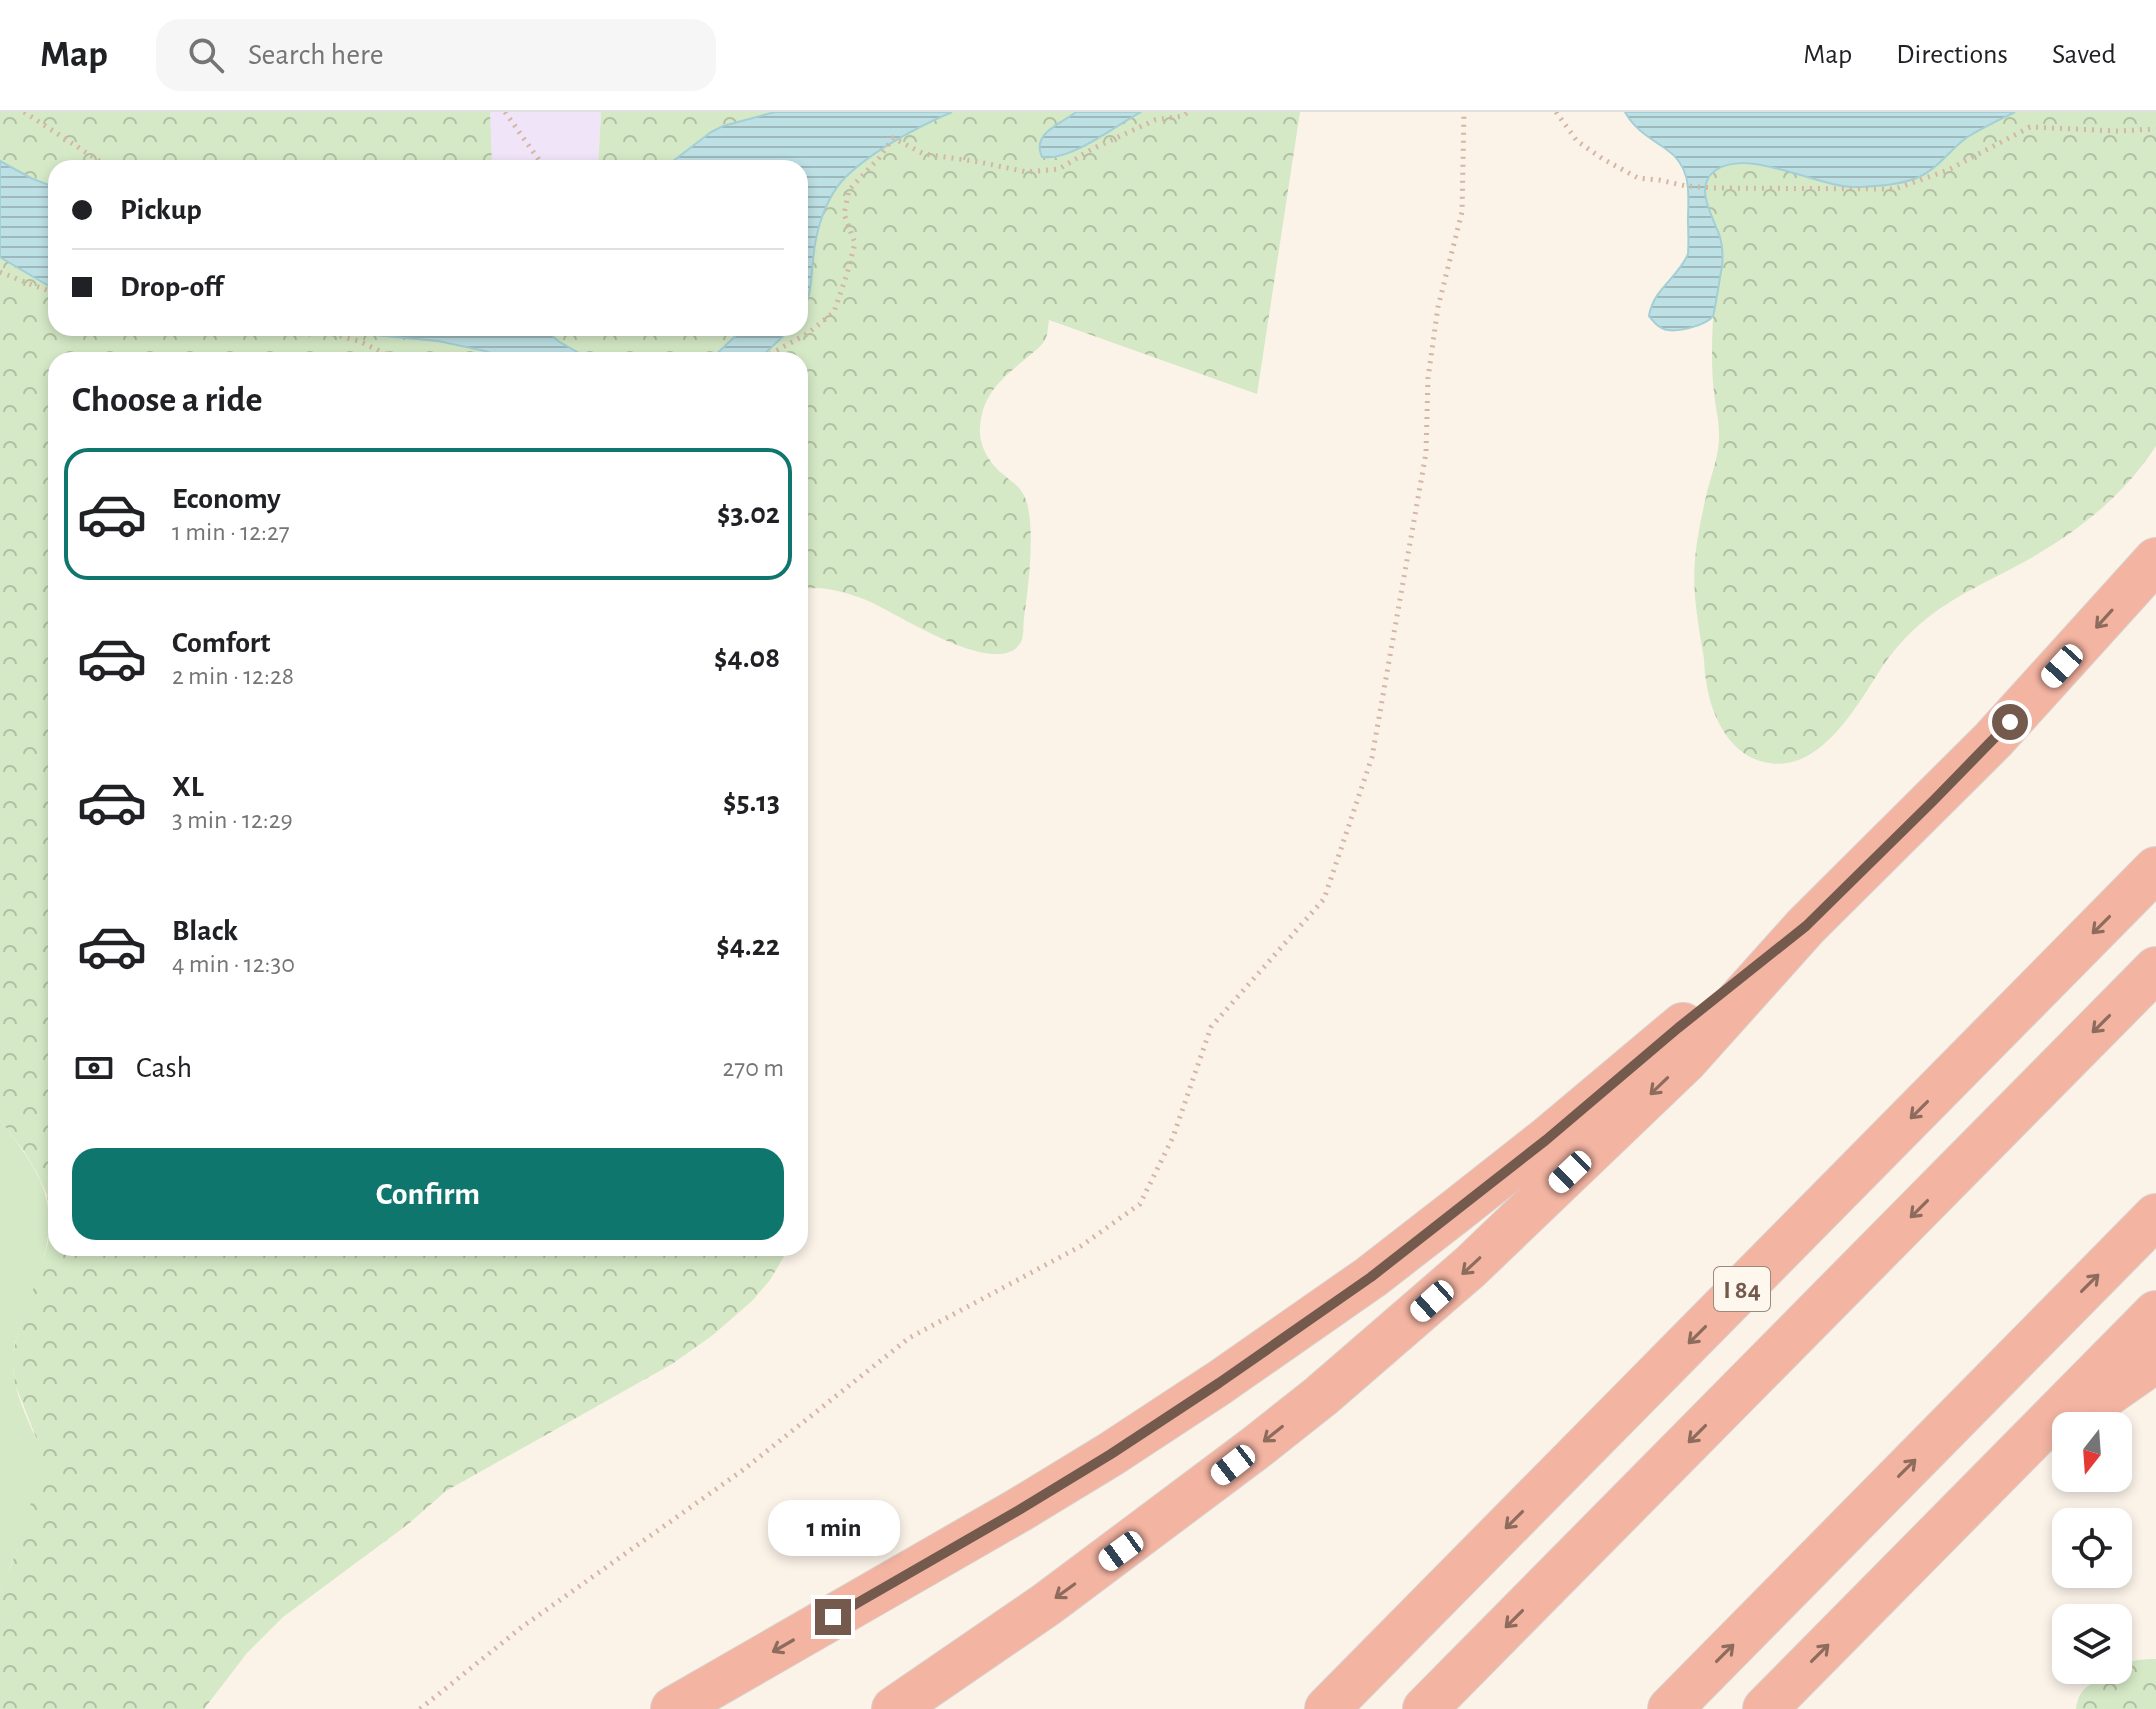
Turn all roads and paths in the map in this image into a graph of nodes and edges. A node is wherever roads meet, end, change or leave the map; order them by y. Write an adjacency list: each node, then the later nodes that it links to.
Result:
1 (24, 112): 7 (path)
2 (505, 112): 8 (path)
3 (1188, 112): 11 (path)
4 (1464, 112): 24 (path)
5 (1556, 112): 6 (path)
6 (2156, 129)
7 (98, 160)
8 (539, 160)
9 (0, 272): 10 (path)
10 (48, 290)
11 (808, 333)
12 (340, 336): 14 (path)
13 (803, 336): 15 (path)
14 (382, 352)
15 (774, 352)
16 (2156, 560): 18 (highway, one-way to 18)
17 (2156, 869): 27 (highway, I 84, one-way to 27)
18 (1806, 926): 25 (highway, one-way to 25); 26 (highway, one-way to 26)
19 (2156, 969): 28 (highway, one-way to 28)
20 (2156, 1216): 29 (highway, one-way to 20)
21 (2156, 1313): 23 (highway)
22 (2156, 1360): 23 (highway)
23 (2000, 1471): 30 (highway, one-way to 23)
24 (420, 1709)
25 (673, 1709)
26 (894, 1709)
27 (1327, 1709)
28 (1425, 1709)
29 (1670, 1709)
30 (1765, 1709)

